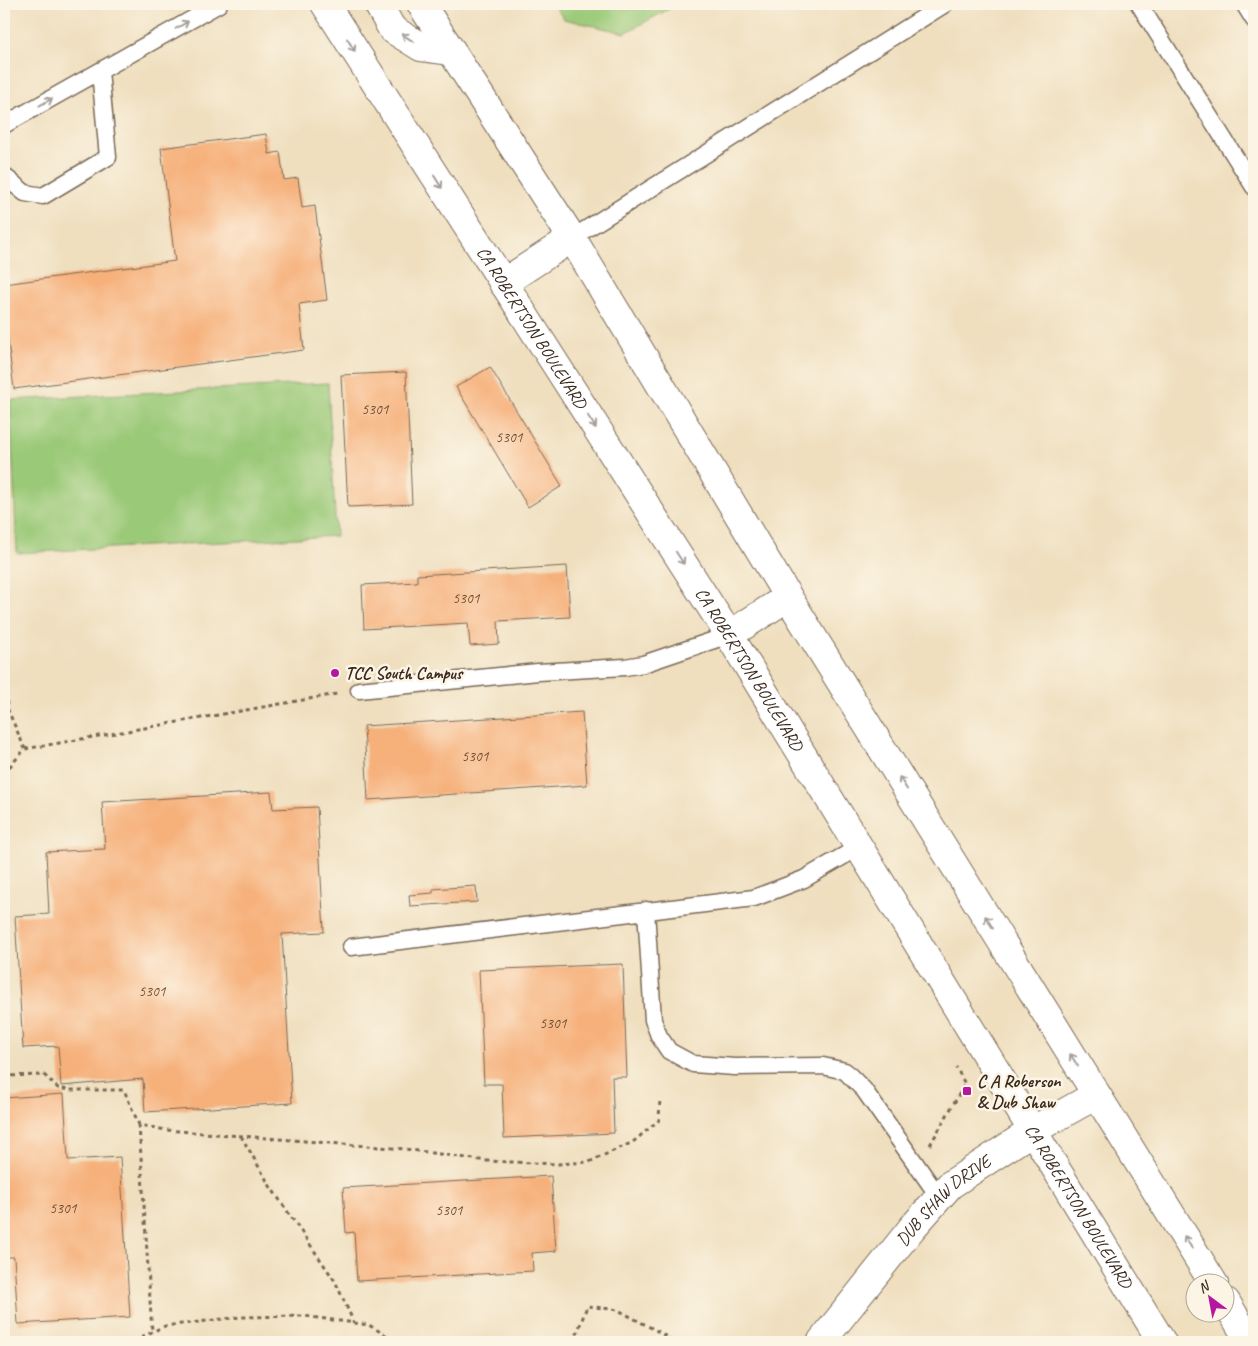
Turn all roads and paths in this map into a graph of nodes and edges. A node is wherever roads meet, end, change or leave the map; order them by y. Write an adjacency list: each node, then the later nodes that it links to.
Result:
1 (219, 4): 10 (lane, one-way to 1)
2 (325, 4): 15 (street, CA ROBERTSON BOULEVARD, one-way to 15)
3 (378, 4): 9 (street, one-way to 3)
4 (421, 4): 9 (street)
5 (945, 4): 14 (lane)
6 (1139, 4): 13 (lane)
7 (1244, 4): 8 (lane)
8 (1254, 20)
9 (452, 51): 14 (street)
10 (100, 71): 11 (lane, one-way to 10); 12 (lane)
11 (4, 126)
12 (4, 176)
13 (1254, 187)
14 (572, 238): 15 (street); 16 (street)
15 (503, 283): 18 (street, CA ROBERTSON BOULEVARD, one-way to 18)
16 (788, 597): 18 (street); 26 (street, one-way to 16)
17 (4, 613): 20 (path)
18 (730, 635): 19 (lane); 22 (street, CA ROBERTSON BOULEVARD)
19 (359, 690): 20 (path)
20 (26, 749): 21 (path)
21 (4, 773)
22 (859, 847): 23 (lane); 29 (street, CA ROBERTSON BOULEVARD)
23 (646, 910): 24 (lane); 31 (lane)
24 (351, 947)
25 (4, 1076): 28 (path)
26 (1096, 1094): 29 (street, DUB SHAW DRIVE); 32 (street, one-way to 26)
27 (660, 1100): 30 (path)
28 (139, 1124): 30 (path); 35 (path)
29 (1032, 1131): 31 (street, DUB SHAW DRIVE); 41 (street, CA ROBERTSON BOULEVARD)
30 (240, 1136): 34 (path)
31 (939, 1197): 40 (street, DUB SHAW DRIVE)
32 (1208, 1274)
33 (1236, 1319): 42 (street)
34 (354, 1323): 35 (path); 37 (path)
35 (152, 1332): 36 (path)
36 (135, 1342)
37 (397, 1342)
38 (574, 1342): 39 (path)
39 (673, 1342)
40 (821, 1342)
41 (1162, 1342)
42 (1250, 1342)

